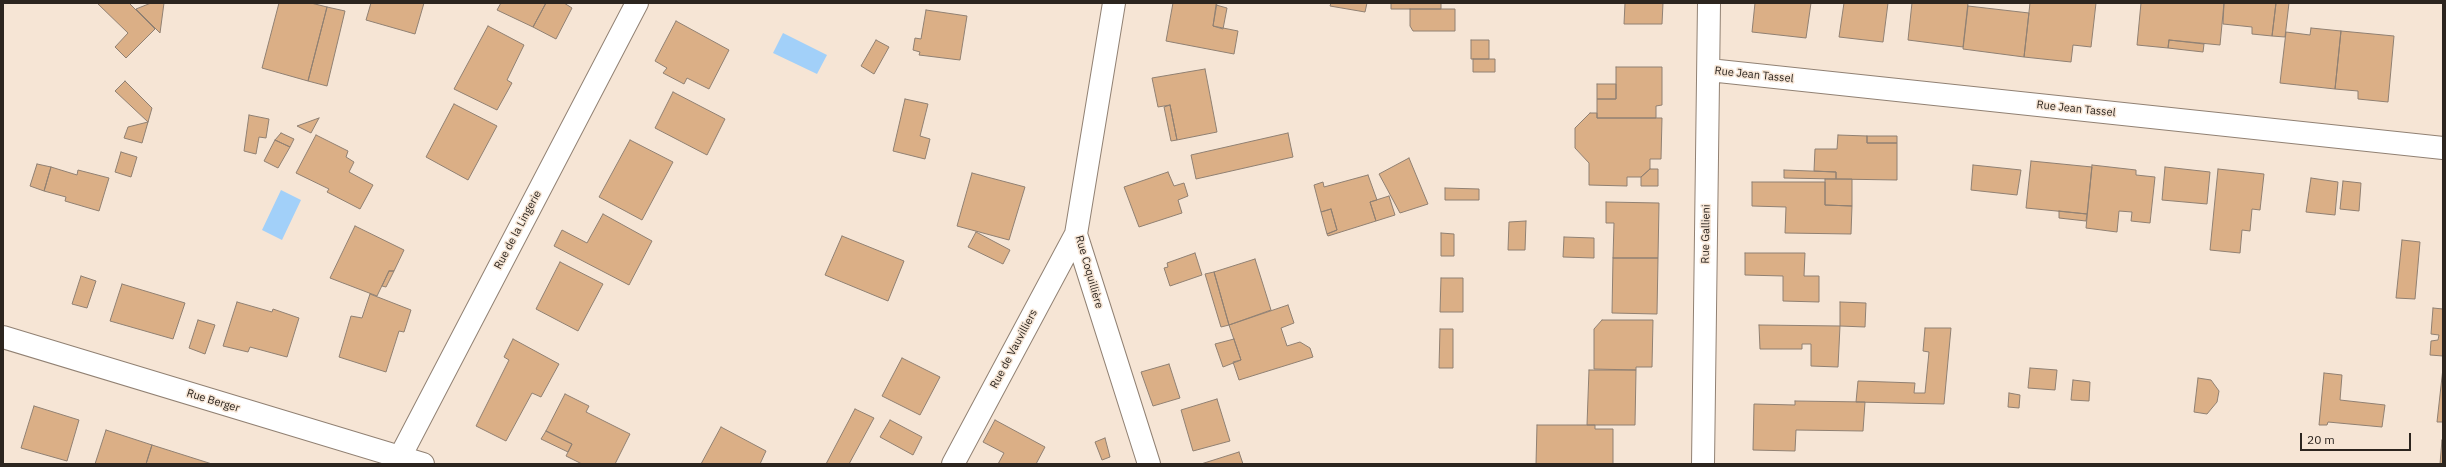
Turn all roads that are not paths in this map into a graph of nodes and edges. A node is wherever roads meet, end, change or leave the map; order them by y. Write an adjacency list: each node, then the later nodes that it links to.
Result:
1 (637, 3): 8 (street, Rue de la Lingerie)
2 (1114, 3): 6 (street, Rue Coquillière)
3 (1709, 3): 4 (street, Rue Gallieni)
4 (1709, 70): 5 (street, Rue Jean Tassel); 12 (street, Rue Gallieni)
5 (2443, 148)
6 (1076, 234): 10 (street, Rue de Vauvilliers); 11 (street, Rue Coquillière)
7 (3, 338): 8 (street, Rue Berger)
8 (400, 457): 9 (street, Rue Berger)
9 (423, 464)
10 (953, 464)
11 (1148, 464)
12 (1703, 464)

